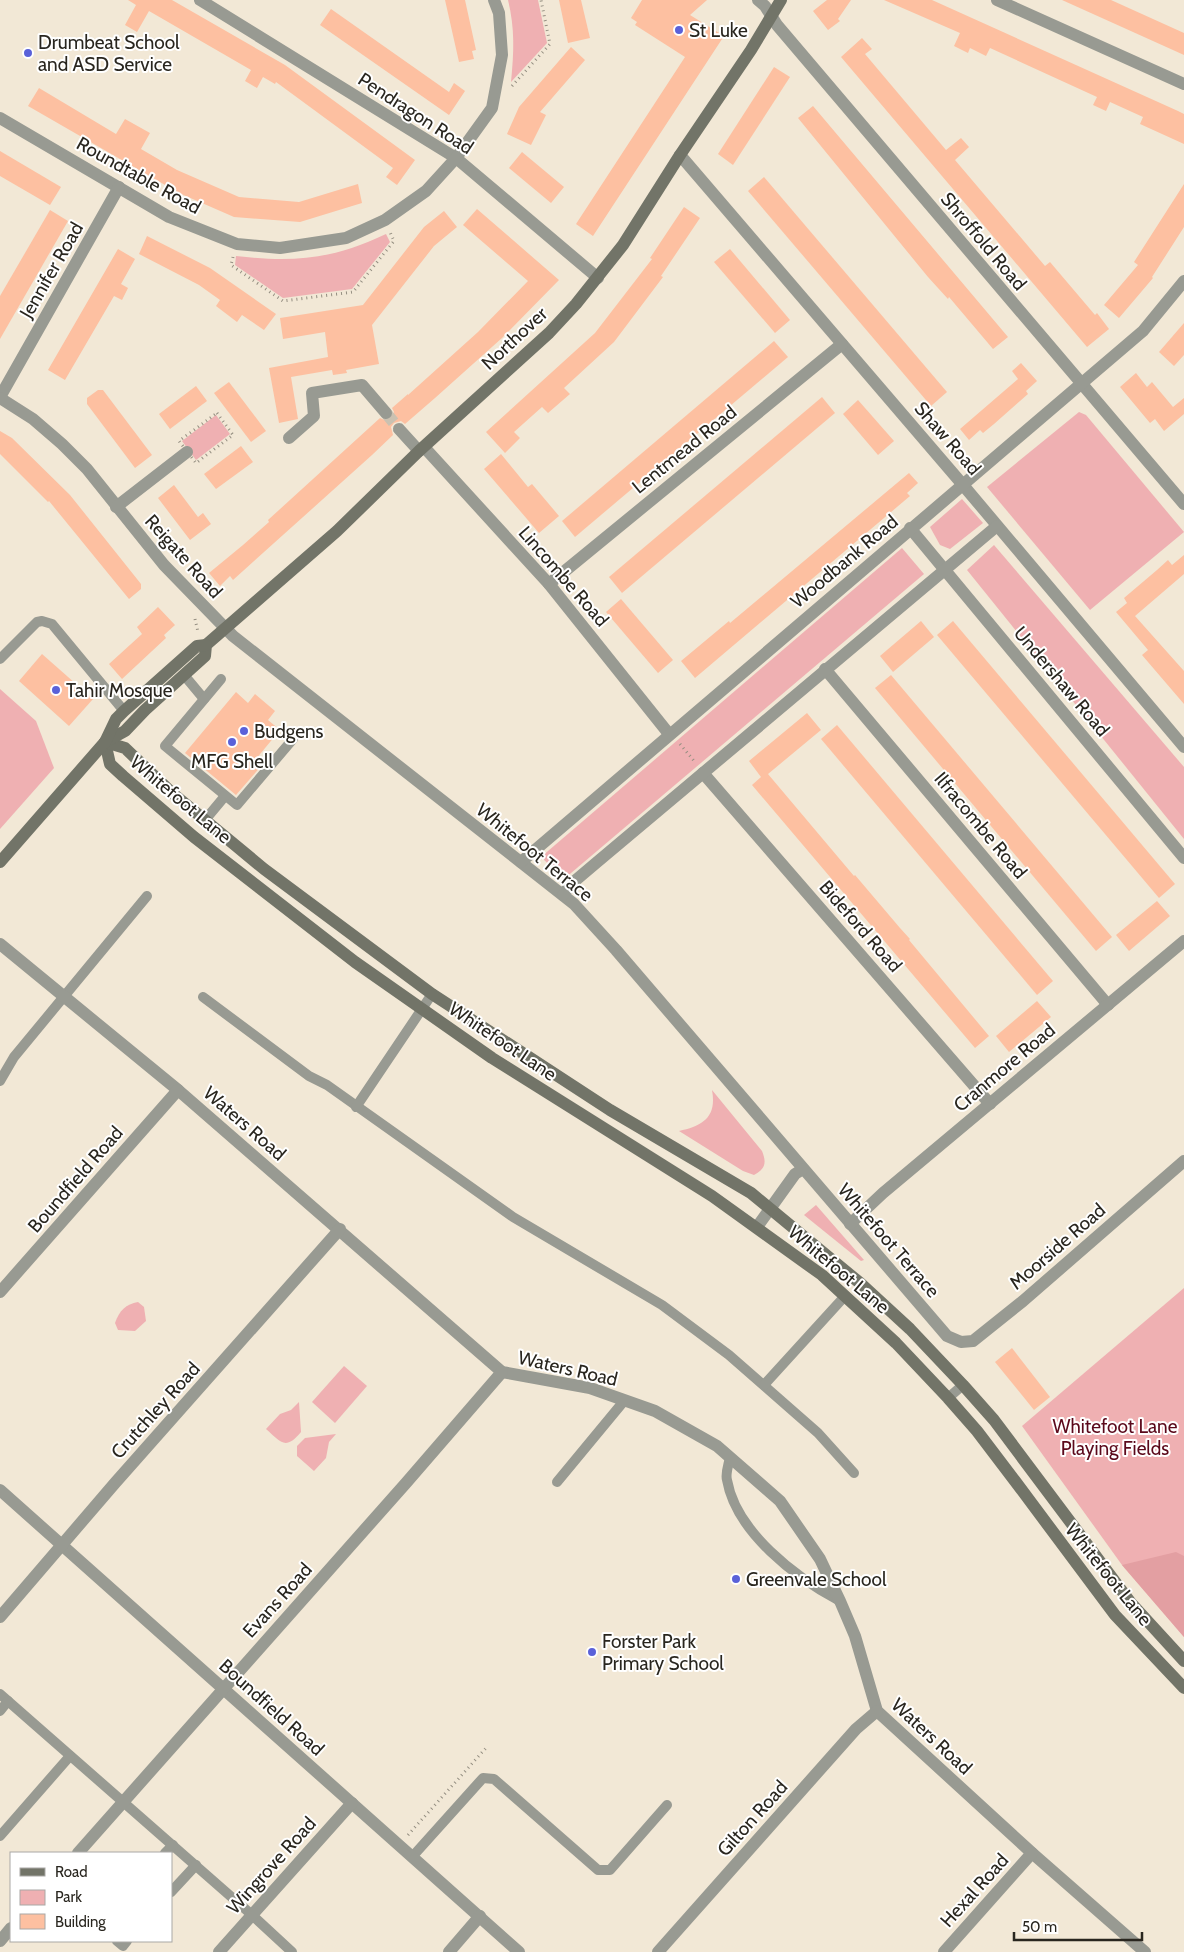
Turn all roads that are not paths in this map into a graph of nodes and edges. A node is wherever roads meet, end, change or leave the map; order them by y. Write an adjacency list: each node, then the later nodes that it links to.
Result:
1 (200, 0): 10 (street, Pendragon Road)
2 (494, 0): 10 (street, Roundtable Road)
3 (758, 0): 6 (street, Shroffold Road)
4 (781, 0): 6 (street, Northover)
5 (997, 0): 7 (street)
6 (771, 15): 9 (street, Northover); 15 (street, Shroffold Road)
7 (1184, 84)
8 (0, 118): 11 (street, Roundtable Road)
9 (680, 155): 12 (street, Northover); 14 (street, Shaw Road)
10 (456, 158): 11 (street, Roundtable Road); 12 (street, Pendragon Road)
11 (120, 187): 16 (street, Jennifer Road)
12 (598, 278): 20 (street, Northover)
13 (1184, 281): 15 (street, Woodbank Road)
14 (842, 344): 22 (street, Shaw Road); 28 (street, Lentmead Road)
15 (1082, 384): 22 (street, Woodbank Road); 23 (street, Shroffold Road)
16 (0, 397): 24 (street, Reigate Road)
17 (386, 413): 19 (street)
18 (399, 429): 20 (street, Lincombe Road)
19 (289, 438)
20 (421, 449): 28 (street, Lincombe Road); 29 (street, Northover)
21 (188, 452): 24 (street, Reigate Road)
22 (963, 485): 25 (street, Shaw Road); 26 (street, Woodbank Road)
23 (1184, 504)
24 (116, 507): 29 (street, Reigate Road)
25 (997, 526): 27 (street); 40 (street, Shaw Road)
26 (910, 528): 27 (street, Undershaw Road); 37 (street, Woodbank Road)
27 (945, 570): 32 (street); 44 (street, Undershaw Road)
28 (549, 584): 37 (street, Lincombe Road)
29 (225, 628): 30 (street, Northover); 46 (street, Whitefoot Terrace)
30 (206, 645): 33 (street, Northover); 36 (street, Northover)
31 (0, 659): 36 (lane)
32 (825, 669): 41 (street); 54 (street, Ilfracombe Road)
33 (184, 675): 35 (lane); 39 (street, Northover)
34 (221, 679): 35 (lane)
35 (204, 699): 42 (lane)
36 (124, 712): 39 (street, Northover)
37 (670, 734): 46 (street, Woodbank Road)
38 (293, 738): 42 (lane)
39 (104, 742): 43 (street, Whitefoot Lane); 45 (street); 55 (street, Whitefoot Lane)
40 (1184, 747)
41 (703, 773): 47 (street); 58 (street, Bideford Road)
42 (225, 796): 43 (lane)
43 (205, 820): 51 (street, Whitefoot Lane)
44 (1184, 858)
45 (0, 862)
46 (521, 862): 47 (street, Whitefoot Terrace)
47 (563, 895): 61 (street, Whitefoot Terrace)
48 (147, 896): 52 (lane)
49 (1184, 941): 54 (street, Cranmore Road)
50 (0, 944): 52 (street, Waters Road)
51 (432, 994): 55 (lane); 62 (street, Whitefoot Lane)
52 (63, 997): 56 (lane); 57 (street, Waters Road)
53 (203, 997): 59 (lane)
54 (1108, 1004): 58 (street, Cranmore Road)
55 (422, 1009): 59 (lane); 64 (street, Whitefoot Lane)
56 (0, 1081)
57 (178, 1090): 65 (street, Waters Road); 66 (street, Boundfield Road)
58 (990, 1104): 63 (street, Cranmore Road)
59 (356, 1107): 70 (lane)
60 (1184, 1161): 68 (street, Moorside Road)
61 (803, 1169): 62 (street); 63 (street, Whitefoot Terrace)
62 (770, 1208): 64 (street); 71 (street, Whitefoot Lane)
63 (850, 1224): 68 (street, Whitefoot Terrace)
64 (757, 1227): 67 (street, Whitefoot Lane)
65 (340, 1229): 69 (street, Waters Road); 78 (street, Crutchley Road)
66 (0, 1292)
67 (845, 1296): 70 (lane); 72 (street, Whitefoot Lane)
68 (947, 1336)
69 (502, 1372): 73 (street, Waters Road); 82 (street, Evans Road)
70 (764, 1385): 75 (lane)
71 (963, 1385): 72 (lane); 81 (street, Whitefoot Lane)
72 (948, 1398): 83 (street, Whitefoot Lane)
73 (624, 1400): 74 (street, Waters Road); 76 (lane)
74 (730, 1457): 79 (street, Waters Road); 79 (lane)
75 (854, 1473)
76 (557, 1482)
77 (0, 1490): 78 (street, Boundfield Road)
78 (62, 1546): 80 (street, Crutchley Road); 82 (street, Boundfield Road)
79 (840, 1601): 87 (street, Waters Road)
80 (0, 1617)
81 (1184, 1660)
82 (223, 1688): 89 (street, Evans Road); 90 (street, Boundfield Road)
83 (1184, 1688)
84 (0, 1694): 85 (lane)
85 (8, 1701): 86 (lane); 88 (lane)
86 (0, 1711)
87 (877, 1711): 96 (street, Waters Road); 108 (street, Gilton Road)
88 (70, 1756): 89 (lane); 92 (lane)
89 (124, 1802): 93 (lane); 94 (street, Evans Road)
90 (352, 1803): 97 (street, Boundfield Road); 100 (street, Wingrove Road)
91 (667, 1806): 97 (lane)
92 (0, 1836)
93 (173, 1845): 95 (lane); 98 (lane)
94 (79, 1852)
95 (166, 1852)
96 (1032, 1853): 109 (street, Hexal Road); 110 (street, Waters Road)
97 (412, 1857): 101 (street, Boundfield Road)
98 (196, 1865): 99 (lane); 100 (lane)
99 (172, 1891)
100 (252, 1914): 104 (street, Wingrove Road); 105 (lane)
101 (480, 1916): 106 (street); 107 (street, Boundfield Road)
102 (10, 1929): 103 (street)
103 (0, 1940)
104 (219, 1952)
105 (292, 1952)
106 (448, 1952)
107 (519, 1952)
108 (658, 1952)
109 (944, 1952)
110 (1144, 1952)

